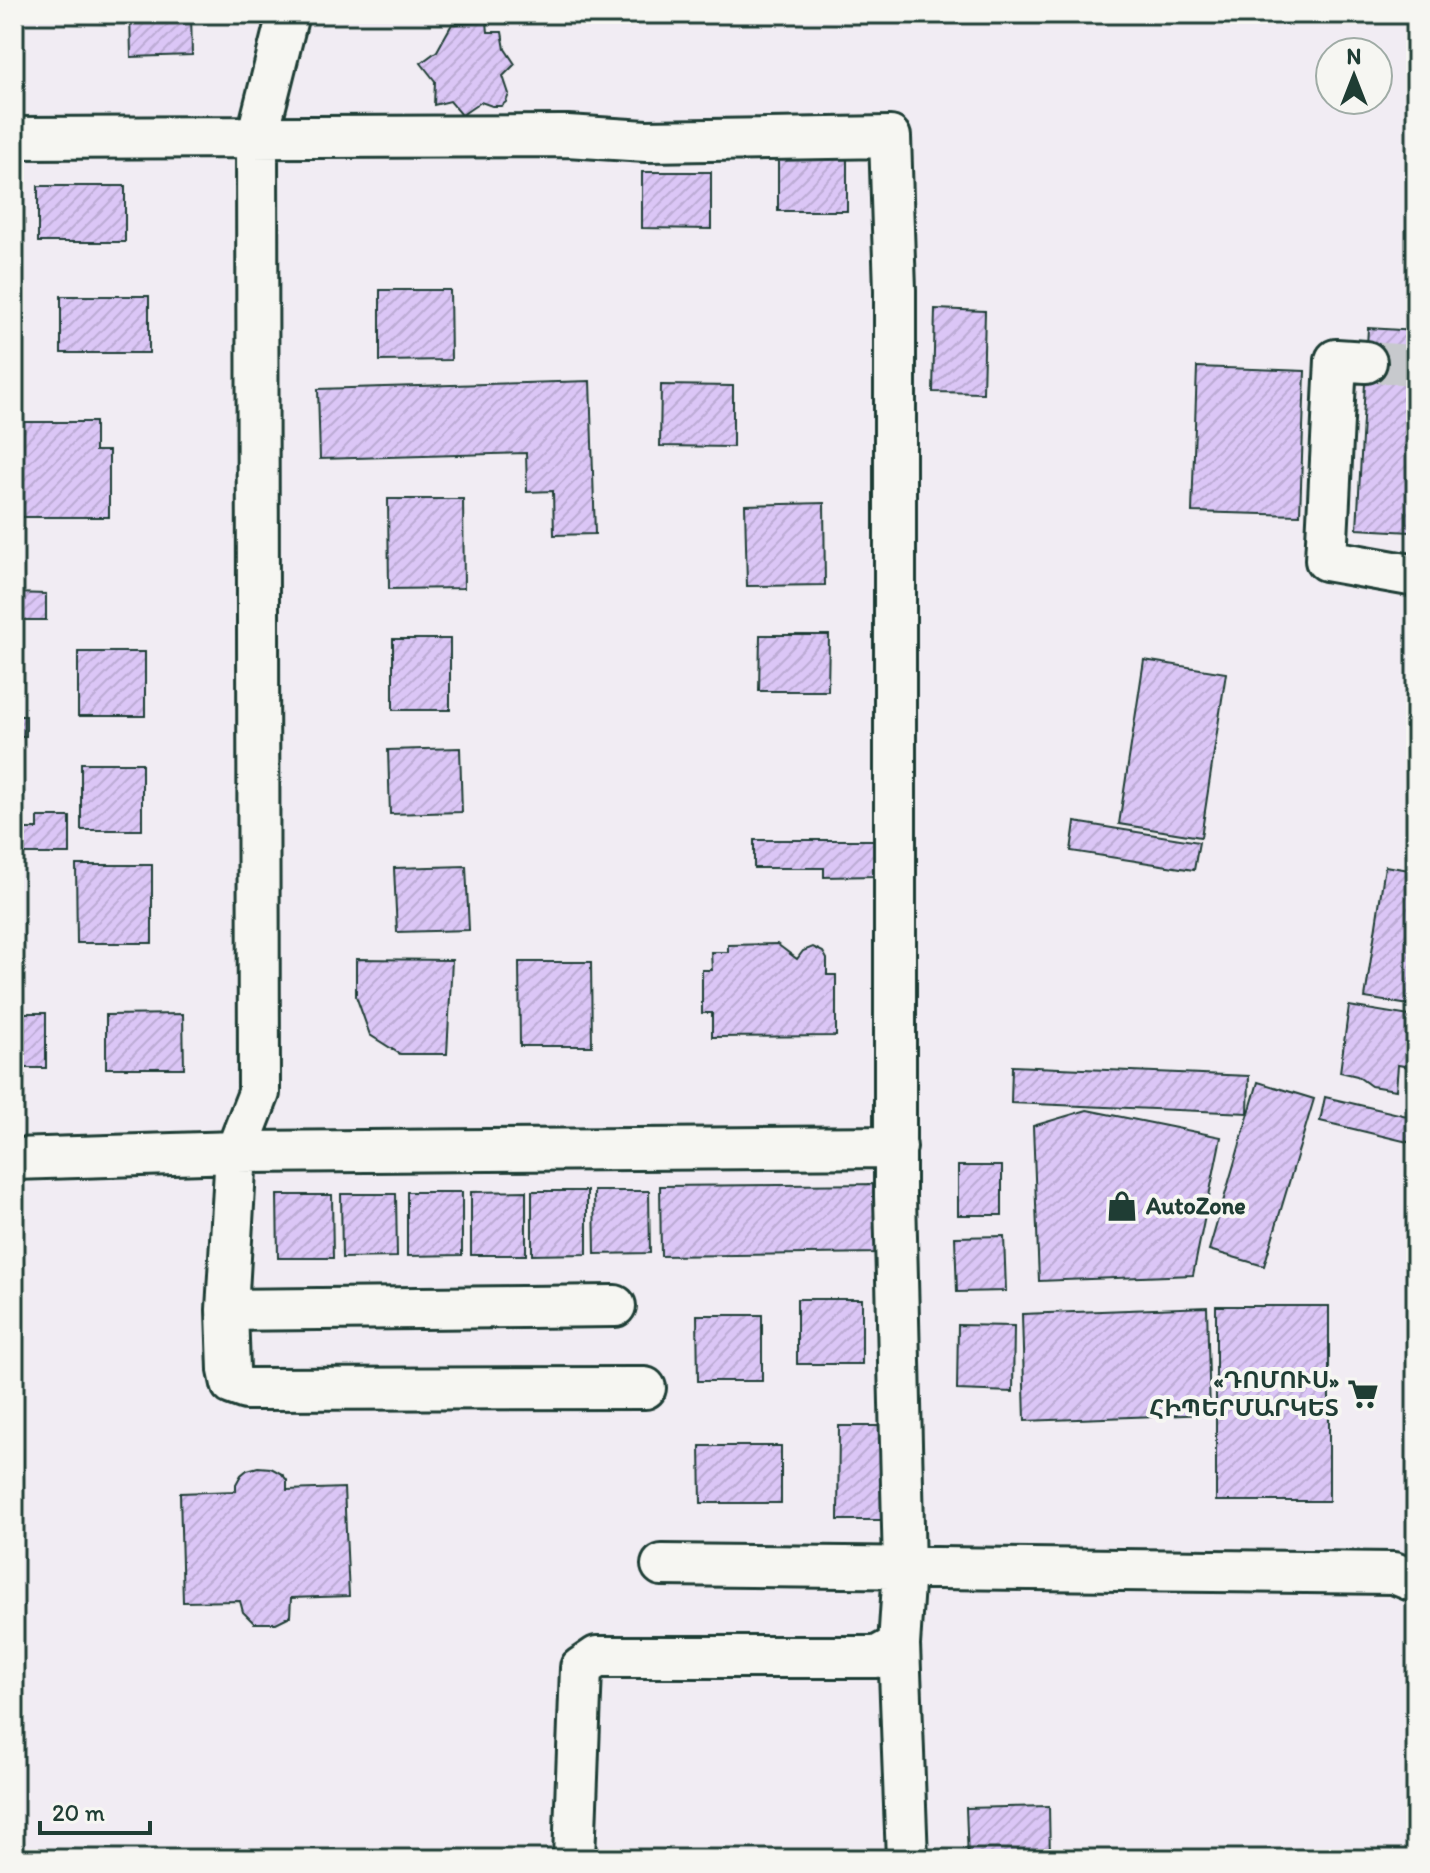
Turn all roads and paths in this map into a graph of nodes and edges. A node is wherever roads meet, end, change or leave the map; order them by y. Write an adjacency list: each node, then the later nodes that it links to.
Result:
1 (288, 14): 3 (street)
2 (14, 138): 3 (street)
3 (257, 138): 6 (street); 7 (street)
4 (1366, 362): 5 (street)
5 (1416, 576)
6 (896, 1147): 7 (street); 13 (street)
7 (236, 1152): 8 (street); 10 (street)
8 (14, 1159)
9 (615, 1306): 10 (street)
10 (227, 1310): 11 (street)
11 (645, 1388)
12 (662, 1565): 13 (street)
13 (904, 1568): 14 (street); 15 (street)
14 (1416, 1582)
15 (899, 1645): 16 (street); 17 (street)
16 (574, 1859)
17 (907, 1859)

